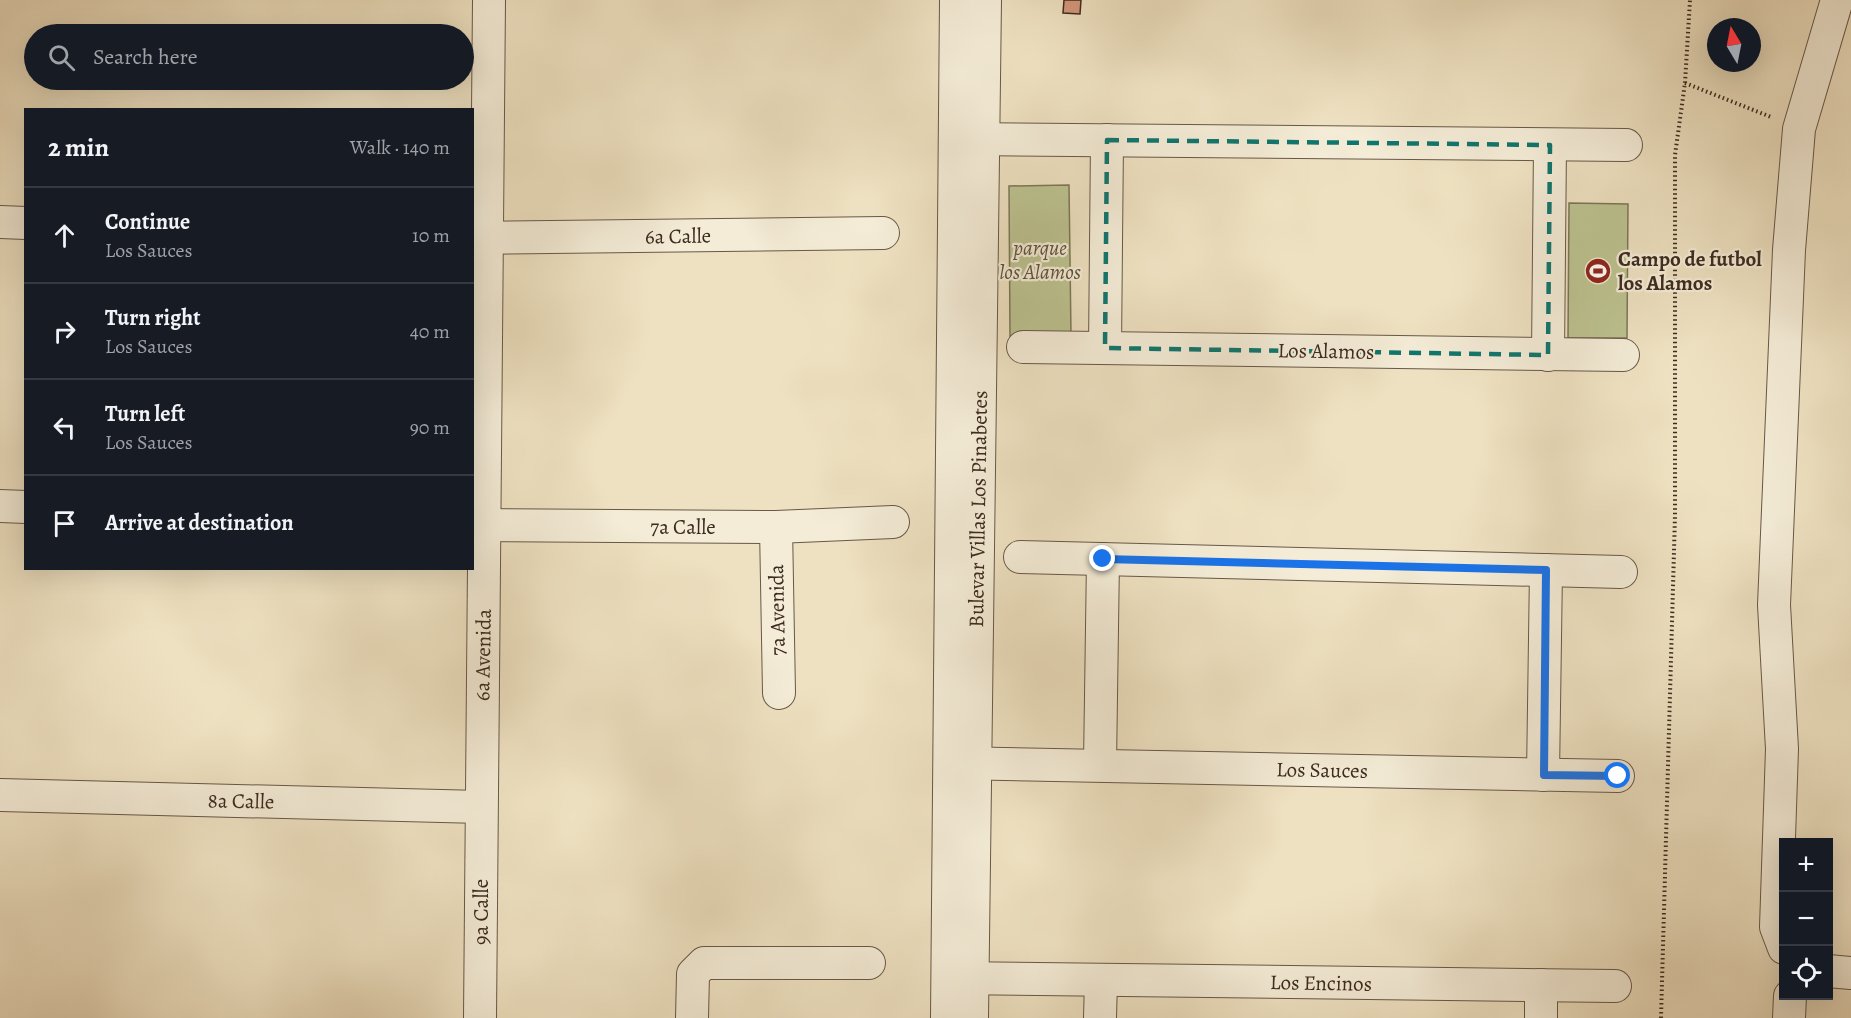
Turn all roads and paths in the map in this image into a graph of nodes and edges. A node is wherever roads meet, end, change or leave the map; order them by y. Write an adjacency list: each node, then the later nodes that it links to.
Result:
1 (489, 0): 15 (street, 6a Avenida)
2 (956, 0): 8 (street, Bulevar Villas Los Pinabetes)
3 (985, 0): 8 (street, Bulevar Villas Los Pinabetes)
4 (1690, 0): 6 (path)
5 (1837, 0): 7 (street)
6 (1684, 83): 7 (path); 51 (path)
7 (1799, 129): 36 (street)
8 (969, 139): 9 (street); 30 (street, Bulevar Villas Los Pinabetes)
9 (1107, 140): 10 (street); 17 (street)
10 (1550, 145): 11 (street); 18 (street)
11 (1626, 145)
12 (0, 222): 13 (street)
13 (24, 223)
14 (883, 233): 15 (street, 6a Calle)
15 (480, 238): 23 (street, 6a Avenida)
16 (1023, 347): 17 (street, Los Alamos)
17 (1105, 348): 18 (street, Los Alamos)
18 (1548, 355): 19 (street, Los Alamos)
19 (1623, 355)
20 (0, 506): 21 (street)
21 (24, 507)
22 (893, 522): 24 (street, 7a Calle)
23 (478, 526): 24 (street, 7a Calle); 35 (street, 6a Avenida)
24 (776, 527): 29 (street, 7a Avenida)
25 (1020, 557): 26 (street)
26 (1103, 559): 27 (street); 31 (street)
27 (1546, 570): 28 (street); 32 (street)
28 (1621, 572)
29 (779, 693)
30 (962, 763): 31 (street, Los Sauces); 40 (street, Bulevar Villas Los Pinabetes)
31 (1100, 765): 32 (street, Los Sauces)
32 (1544, 775): 33 (street, Los Sauces)
33 (1618, 776)
34 (0, 795): 35 (street, 8a Calle)
35 (481, 807): 45 (street, 9a Calle)
36 (1783, 946)
37 (869, 963): 46 (street)
38 (1833, 971): 39 (street)
39 (1851, 973)
40 (960, 978): 41 (street, Los Encinos); 47 (street, Bulevar Villas Los Pinabetes); 48 (street, Bulevar Villas Los Pinabetes)
41 (1101, 980): 42 (street, Los Encinos); 49 (street)
42 (1541, 985): 43 (street, Los Encinos); 50 (street)
43 (1615, 986)
44 (1790, 1000): 52 (street)
45 (480, 1018)
46 (692, 1018)
47 (947, 1018)
48 (972, 1018)
49 (1100, 1018)
50 (1541, 1018)
51 (1661, 1018)
52 (1789, 1018)

